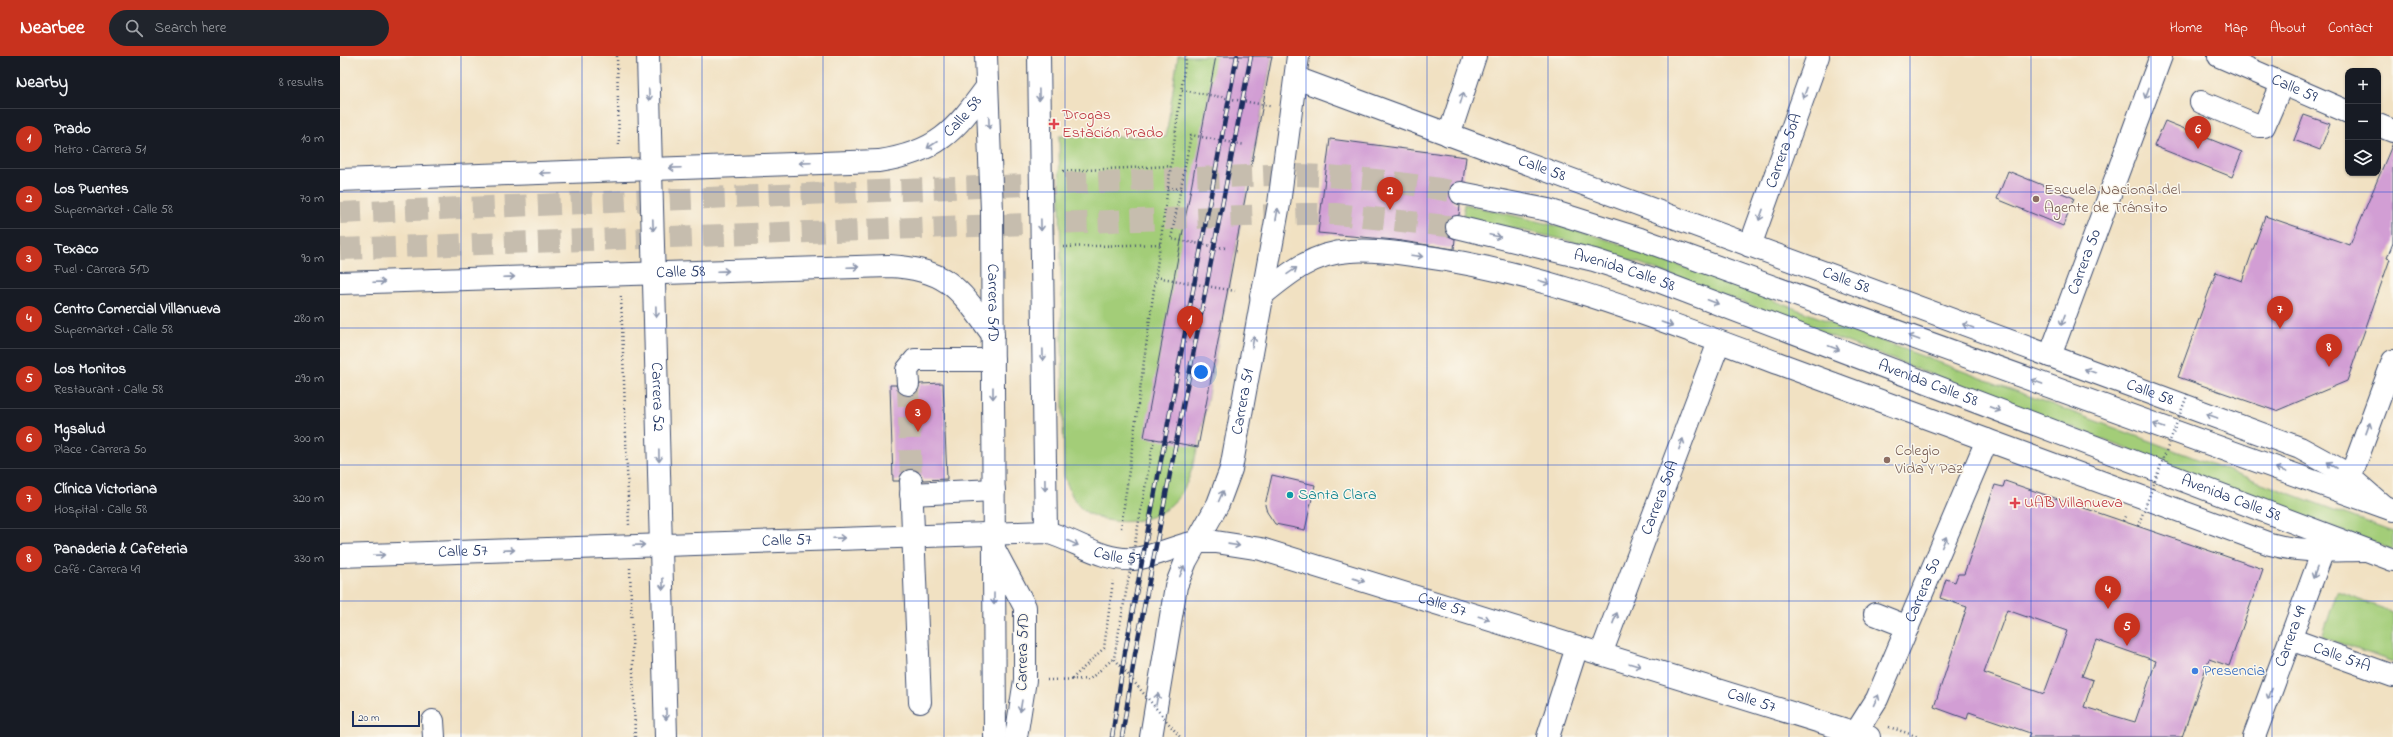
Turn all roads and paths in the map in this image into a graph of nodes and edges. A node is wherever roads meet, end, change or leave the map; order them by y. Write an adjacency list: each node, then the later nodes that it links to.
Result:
1 (617, 56): 22 (path)
2 (648, 56): 24 (street, Carrera 52, one-way to 24)
3 (986, 56): 13 (street, Carrera 51D)
4 (1039, 56): 56 (street, one-way to 56)
5 (1186, 56): 14 (path)
6 (1298, 56): 11 (street, Carrera 51)
7 (1475, 56): 20 (street, one-way to 7)
8 (1818, 56): 32 (street, Carrera 50A, one-way to 32)
9 (2161, 56): 43 (street, Carrera 50, one-way to 43)
10 (2219, 56): 12 (street, Calle 59)
11 (1296, 78): 20 (street, Calle 58); 40 (street, Carrera 51, one-way to 11)
12 (2282, 84): 15 (street); 17 (street, Calle 59)
13 (987, 87): 24 (street, Calle 58, one-way to 24); 41 (street, Carrera 51D, one-way to 41)
14 (1182, 90): 16 (path); 23 (path)
15 (2201, 102)
16 (1270, 106)
17 (2345, 111)
18 (2381, 126): 19 (street)
19 (2393, 131)
20 (1449, 135): 32 (street, Calle 58)
21 (1245, 145): 28 (path)
22 (619, 154)
23 (1171, 166): 25 (path); 27 (path)
24 (652, 169): 26 (street, Calle 58, one-way to 26); 35 (street, Carrera 52, one-way to 35)
25 (1056, 171)
26 (340, 180)
27 (1168, 188): 28 (path); 31 (path)
28 (1181, 190): 34 (path)
29 (1461, 193): 52 (street, one-way to 29)
30 (1457, 227): 62 (street, Avenida Calle 58, one-way to 62)
31 (1160, 244): 33 (path); 36 (path)
32 (1750, 246): 43 (street, Calle 58, one-way to 32)
33 (1057, 247)
34 (1225, 248)
35 (655, 273): 37 (street, Calle 58, one-way to 35); 41 (street, Calle 58, one-way to 41); 63 (street, Carrera 52, one-way to 63)
36 (1156, 277): 38 (path); 55 (path)
37 (340, 283)
38 (1235, 291)
39 (621, 292): 54 (path)
40 (1262, 296): 42 (street, one-way to 42); 61 (street, Carrera 51, one-way to 40)
41 (993, 335): 44 (street, Carrera 51D)
42 (1719, 342): 49 (street); 72 (street, Carrera 50A, one-way to 42)
43 (2050, 356): 50 (street, Calle 58, one-way to 43)
44 (993, 360): 46 (street); 51 (street, Carrera 51D, one-way to 51)
45 (2393, 360): 50 (street, one-way to 45)
46 (908, 384)
47 (2188, 393): 53 (path, bridge)
48 (1154, 439): 73 (path, bridge)
49 (1987, 440): 62 (street); 69 (street, Carrera 50, one-way to 49)
50 (2350, 478): 52 (street, Calle 58)
51 (994, 490): 57 (street); 60 (street, Carrera 51D)
52 (2388, 508)
53 (2138, 526)
54 (629, 528)
55 (1121, 528)
56 (1046, 532): 60 (street, Calle 57); 61 (street, Calle 57, one-way to 61)
57 (912, 535): 60 (street, Calle 57); 63 (street, Calle 57, one-way to 57); 77 (street)
58 (1139, 536): 59 (path)
59 (1132, 538)
60 (994, 541): 76 (street, Carrera 51D); 81 (street, Carrera 51D, one-way to 81)
61 (1196, 542): 71 (street, Calle 57, one-way to 71); 83 (street, Carrera 51, one-way to 61)
62 (2326, 543): 65 (street, Avenida Calle 58); 70 (street, Carrera 49, one-way to 70)
63 (662, 545): 64 (street, Calle 57, one-way to 63); 80 (street, Carrera 52, one-way to 80)
64 (340, 556)
65 (2393, 560)
66 (630, 562): 79 (path)
67 (1114, 576): 75 (path)
68 (1875, 614): 69 (street)
69 (1908, 627): 78 (street, Carrera 50, one-way to 69)
70 (2290, 639): 74 (street, Calle 57A); 86 (street, Carrera 49, one-way to 86)
71 (1577, 647): 72 (street, Calle 57); 85 (street)
72 (1601, 654): 78 (street, Calle 57, one-way to 78)
73 (1114, 658): 75 (path); 84 (path, bridge)
74 (2393, 676)
75 (1072, 679): 76 (path)
76 (1025, 680): 82 (street, Carrera 51D, one-way to 82)
77 (920, 702)
78 (1859, 736)
79 (636, 737)
80 (666, 737)
81 (994, 737)
82 (1016, 737)
83 (1151, 737)
84 (1180, 737)
85 (1548, 737)
86 (2254, 737)

